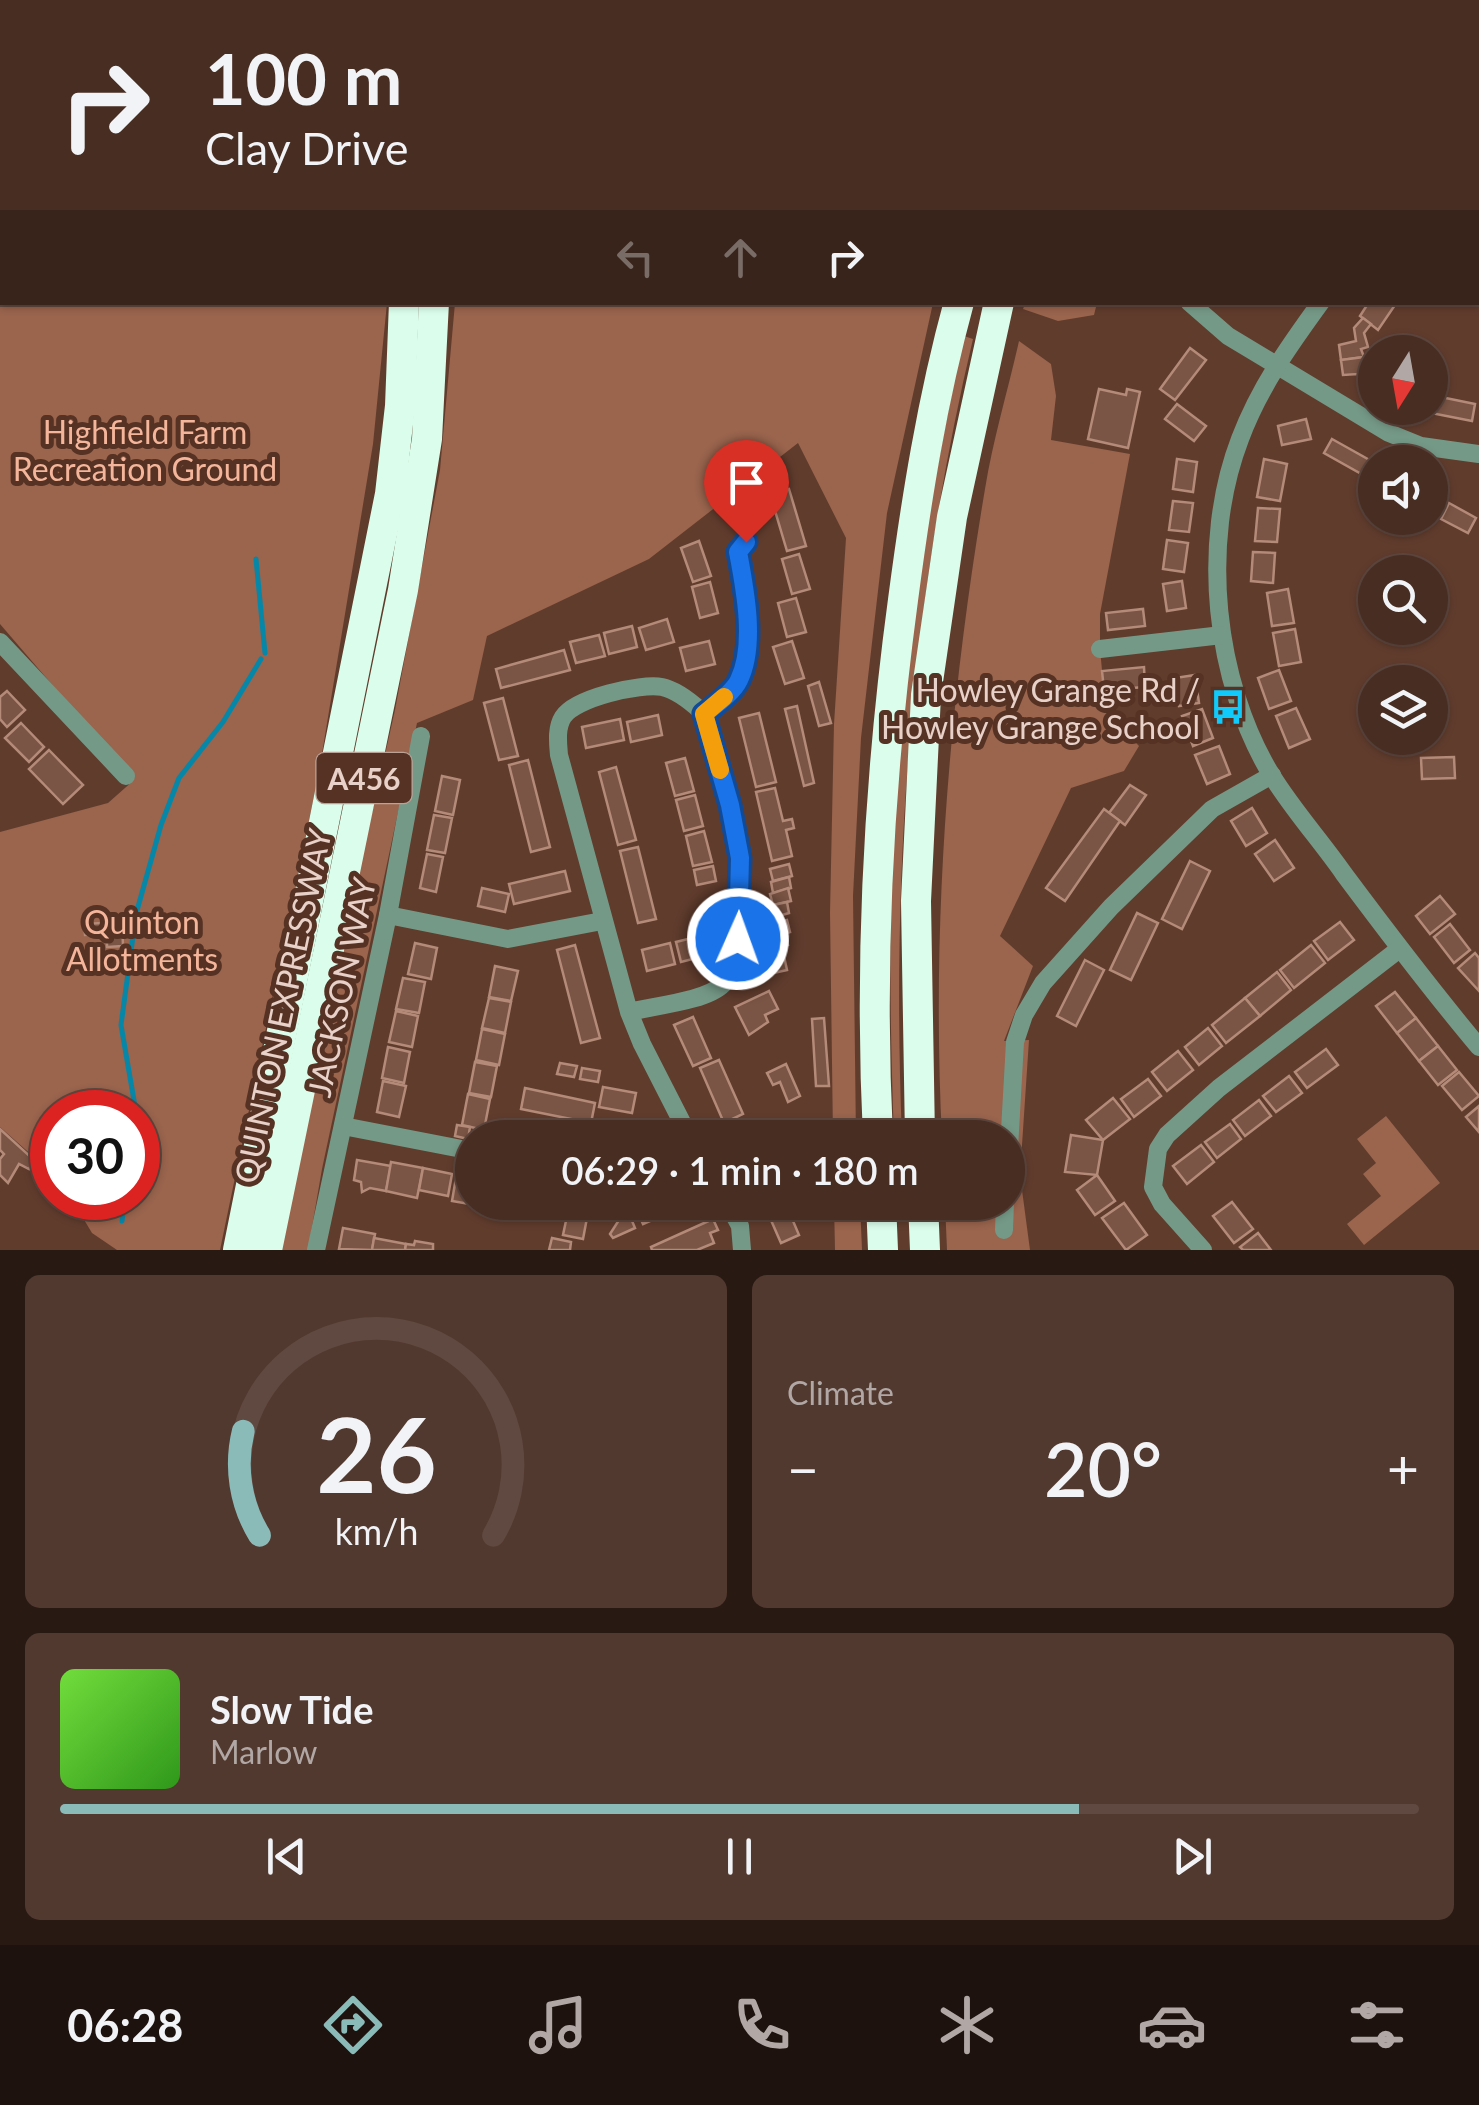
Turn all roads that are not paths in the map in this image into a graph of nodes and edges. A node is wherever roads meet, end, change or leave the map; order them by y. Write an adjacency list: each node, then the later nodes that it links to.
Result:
1 (404, 305): 33 (highway, QUINTON EXPRESSWAY / A456)
2 (434, 305): 34 (highway, QUINTON EXPRESSWAY / A456)
3 (958, 305): 23 (highway)
4 (998, 305): 24 (highway)
5 (1192, 305): 7 (street)
6 (1319, 305): 7 (street)
7 (1276, 365): 8 (street); 10 (street)
8 (1479, 454)
9 (746, 542): 13 (street)
10 (1222, 635): 12 (street); 15 (street)
11 (0, 642): 16 (street)
12 (1100, 649)
13 (704, 714): 18 (street); 20 (street)
14 (421, 736): 17 (street, JACKSON WAY)
15 (1272, 775): 19 (street); 25 (street)
16 (126, 776)
17 (388, 914): 18 (street); 26 (street, JACKSON WAY)
18 (602, 922): 20 (street)
19 (1398, 950): 21 (street); 39 (street)
20 (629, 1012): 22 (street)
21 (1479, 1048)
22 (681, 1120)
23 (878, 1120)
24 (920, 1120)
25 (1010, 1120)
26 (343, 1126): 27 (street); 35 (street, JACKSON WAY)
27 (455, 1148)
28 (737, 1220): 36 (street)
29 (882, 1220): 37 (highway)
30 (924, 1220): 38 (highway)
31 (1005, 1220): 32 (street)
32 (1004, 1230)
33 (238, 1250)
34 (267, 1250)
35 (316, 1250)
36 (742, 1250)
37 (883, 1250)
38 (925, 1250)
39 (1203, 1250)

